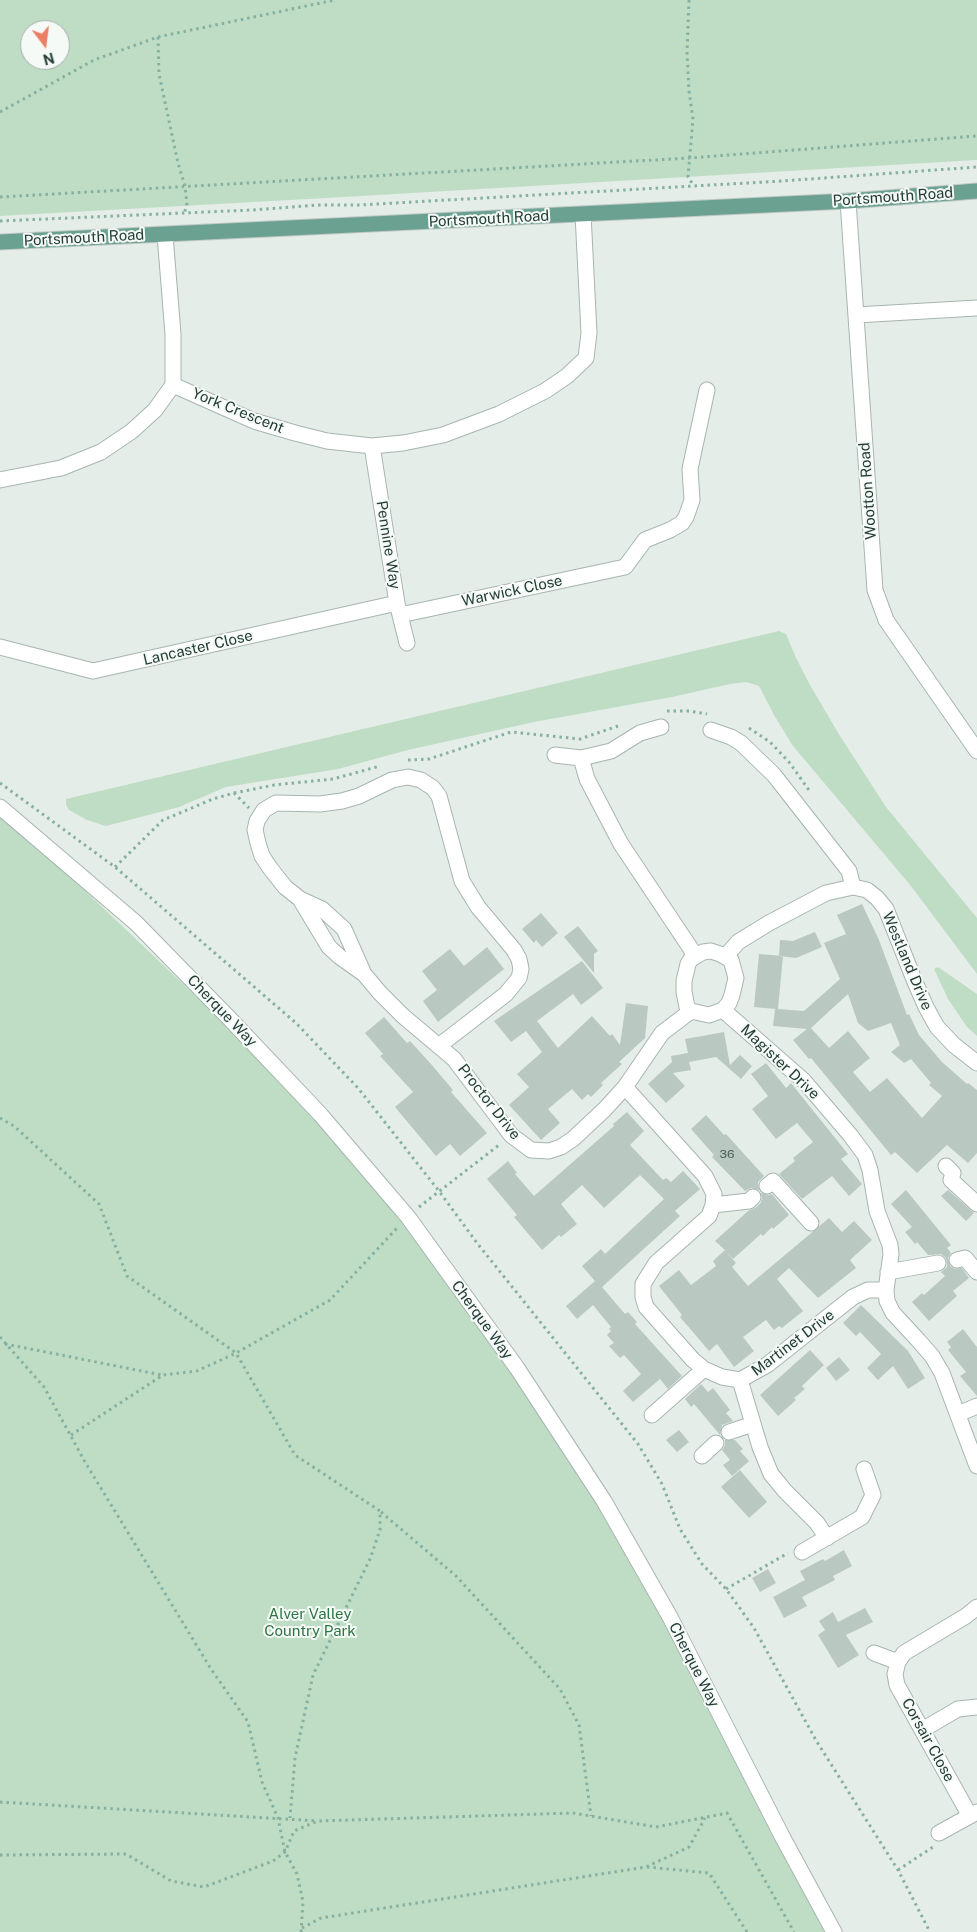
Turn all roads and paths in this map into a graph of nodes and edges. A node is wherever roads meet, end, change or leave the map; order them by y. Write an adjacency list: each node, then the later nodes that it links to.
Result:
1 (335, 0): 3 (path)
2 (688, 0): 6 (path)
3 (158, 37): 4 (path); 8 (path)
4 (0, 112)
5 (977, 136): 6 (path)
6 (689, 158): 8 (path); 9 (path)
7 (977, 167): 9 (path)
8 (185, 186): 11 (path); 13 (path)
9 (694, 186): 13 (path)
10 (977, 191): 12 (main road, Portsmouth Road)
11 (0, 197)
12 (848, 201): 14 (main road, Portsmouth Road); 19 (street, Wootton Road)
13 (184, 213): 15 (path)
14 (583, 214): 16 (main road, Portsmouth Road); 22 (street, York Crescent)
15 (0, 221)
16 (165, 234): 17 (main road, Portsmouth Road); 20 (street, York Crescent)
17 (0, 242)
18 (977, 308): 19 (street)
19 (856, 315): 29 (street, Wootton Road)
20 (173, 385): 22 (street, York Crescent); 23 (street)
21 (707, 390): 24 (street, Warwick Close)
22 (372, 446): 24 (street, Pennine Way)
23 (0, 480)
24 (398, 609): 25 (street, Pennine Way); 26 (street, Lancaster Close)
25 (407, 643)
26 (0, 647)
27 (662, 727): 31 (street)
28 (711, 730): 36 (street)
29 (977, 751)
30 (554, 755): 31 (street)
31 (581, 758): 38 (street)
32 (0, 783): 35 (path)
33 (0, 807): 54 (street, Cherque Way)
34 (258, 818): 35 (path); 37 (street, Proctor Drive); 43 (street)
35 (115, 868): 50 (path)
36 (853, 887): 39 (street); 44 (street, Westland Drive)
37 (300, 899): 40 (street, Proctor Drive); 40 (street, Proctor Drive)
38 (695, 955): 39 (street); 42 (street)
39 (726, 956): 41 (street)
40 (364, 974): 43 (street, Proctor Drive)
41 (723, 1010): 42 (street); 58 (street, Magister Drive)
42 (691, 1011): 45 (street, Proctor Drive)
43 (440, 1045): 47 (street, Proctor Drive)
44 (977, 1063)
45 (625, 1087): 47 (street, Proctor Drive); 53 (street)
46 (0, 1118): 63 (path)
47 (511, 1135): 50 (path)
48 (946, 1166): 52 (street)
49 (767, 1186): 55 (street)
50 (439, 1191): 54 (path); 80 (path)
51 (753, 1197): 53 (street)
52 (977, 1204)
53 (713, 1205): 64 (street, Martinet Drive)
54 (408, 1217): 63 (path); 101 (street, Cherque Way)
55 (811, 1223)
56 (957, 1260): 59 (street)
57 (938, 1263): 58 (street)
58 (888, 1272): 60 (street, Magister Drive)
59 (977, 1272)
60 (886, 1290): 66 (street, Martinet Drive); 68 (street, Magister Drive)
61 (0, 1337): 62 (path)
62 (5, 1344): 65 (path); 72 (path)
63 (236, 1353): 65 (path); 77 (path)
64 (704, 1369): 66 (street, Martinet Drive); 69 (street)
65 (163, 1375): 72 (path)
66 (740, 1380): 70 (street)
67 (977, 1406): 68 (street)
68 (958, 1414): 75 (street, Magister Drive)
69 (652, 1415)
70 (753, 1424): 71 (street); 78 (street)
71 (729, 1432)
72 (71, 1436): 90 (path)
73 (716, 1443): 74 (street)
74 (702, 1456)
75 (977, 1466)
76 (864, 1469): 78 (street)
77 (380, 1511): 88 (path); 91 (path)
78 (827, 1538): 79 (street)
79 (802, 1552): 80 (path)
80 (726, 1589): 97 (path)
81 (977, 1607): 83 (street)
82 (874, 1653): 83 (street)
83 (898, 1662): 85 (street, Corsair Close)
84 (977, 1707): 85 (street)
85 (922, 1730): 87 (street, Corsair Close)
86 (0, 1802): 90 (path)
87 (973, 1814): 93 (street, Corsair Close)
88 (591, 1816): 89 (path); 92 (path)
89 (706, 1817): 96 (path); 100 (path)
90 (278, 1818): 91 (path); 94 (path)
91 (290, 1818): 92 (path)
92 (318, 1821): 94 (path)
93 (939, 1833): 97 (path)
94 (284, 1852): 95 (path); 98 (path)
95 (0, 1855)
96 (646, 1867): 98 (path); 99 (path)
97 (898, 1870): 102 (path)
98 (302, 1930)
99 (747, 1932)
100 (794, 1932)
101 (834, 1932)
102 (930, 1932)

